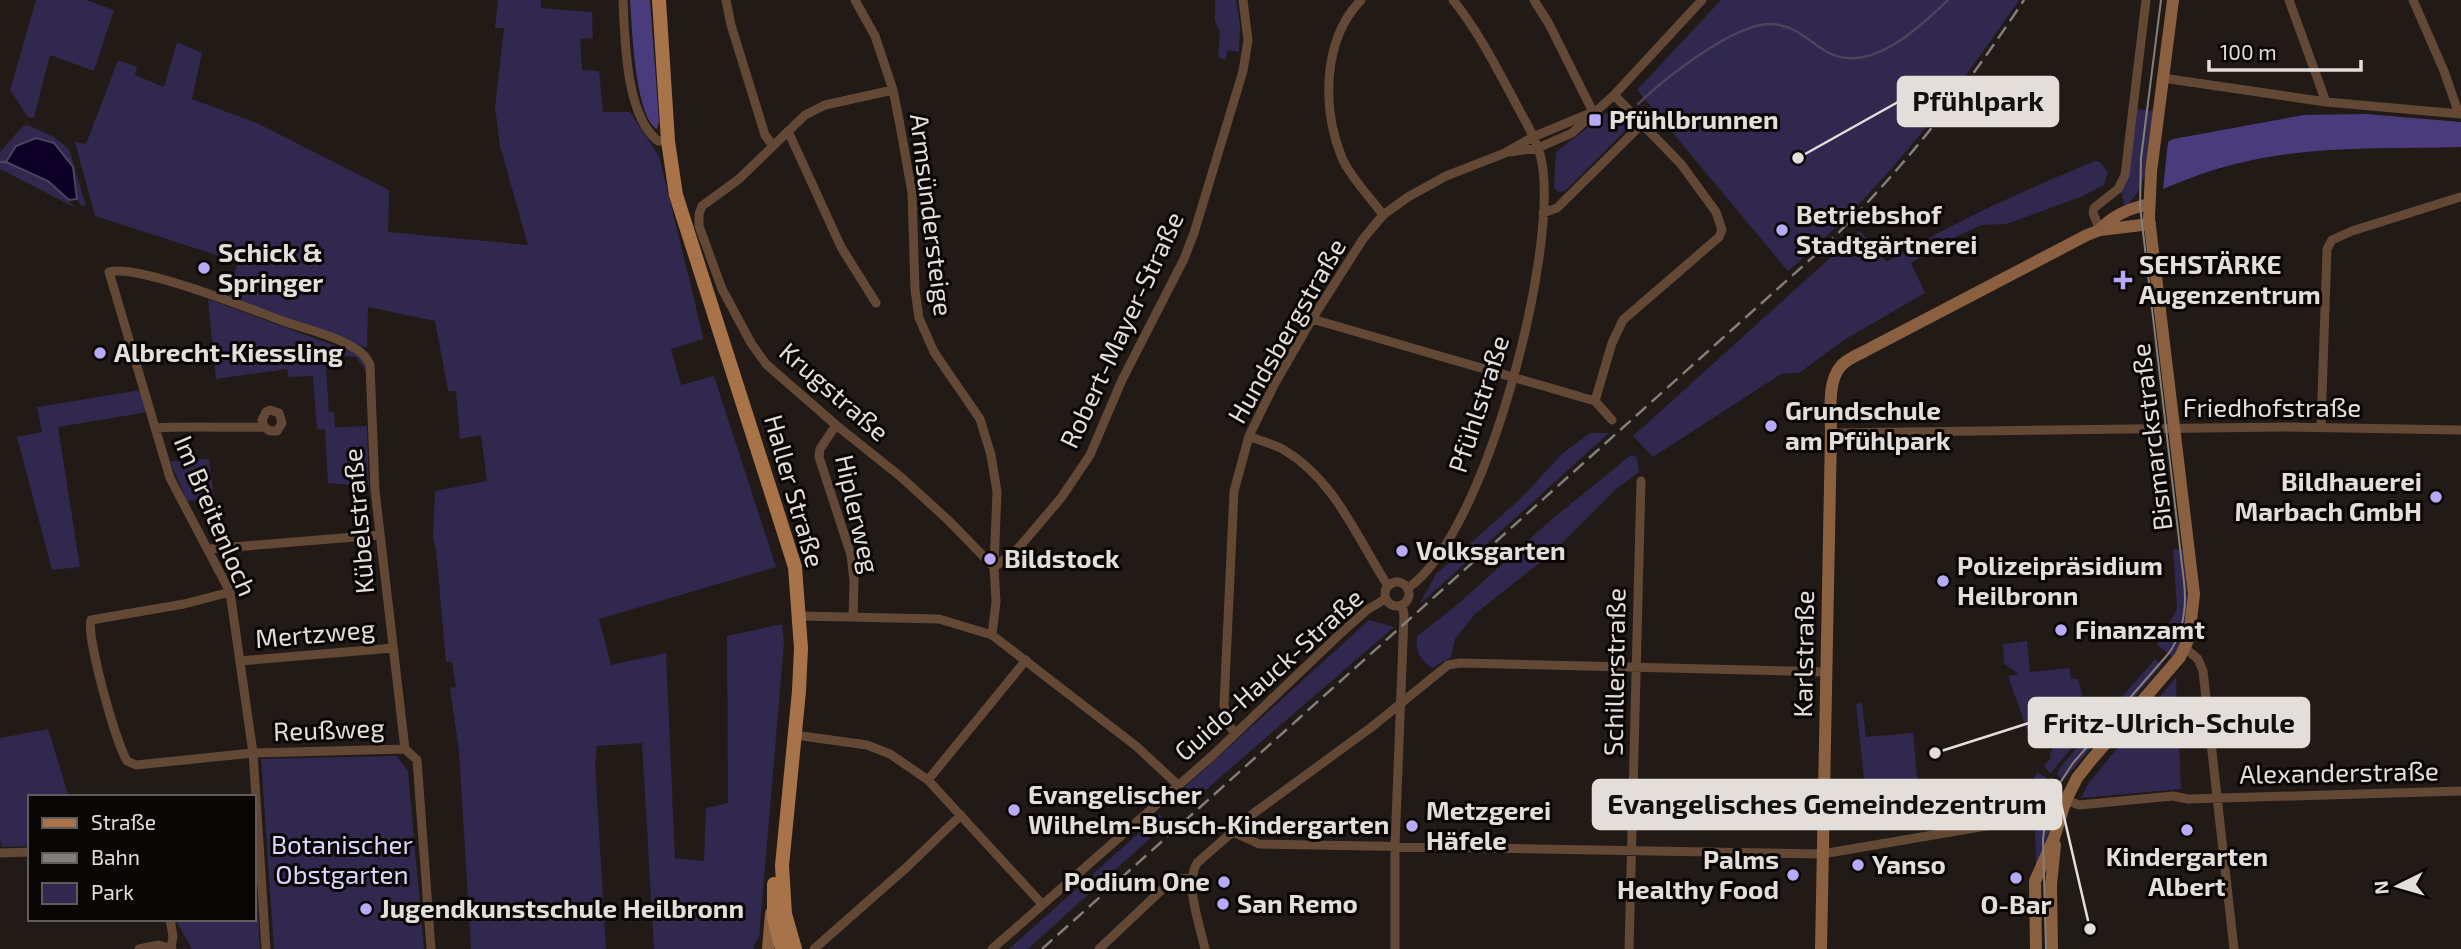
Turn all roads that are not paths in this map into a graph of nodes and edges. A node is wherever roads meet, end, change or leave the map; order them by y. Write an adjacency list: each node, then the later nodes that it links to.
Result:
1 (623, 0): 23 (street)
2 (659, 0): 23 (main road, Haller Straße)
3 (726, 0): 24 (street)
4 (855, 0): 15 (street, Armsündersteige)
5 (1243, 0): 50 (street, Robert-Mayer-Straße)
6 (1361, 0): 30 (street)
7 (1454, 0): 22 (street)
8 (1534, 0): 18 (street)
9 (1702, 0): 16 (street)
10 (2146, 0): 32 (street)
11 (2173, 0): 14 (street, Bismarckstraße)
12 (2288, 0): 17 (street)
13 (2413, 0): 19 (street)
14 (2163, 78): 17 (street); 28 (street, Bismarckstraße)
15 (893, 90): 21 (street); 50 (street, Armsündersteige)
16 (1614, 94): 18 (street); 20 (street)
17 (2326, 102): 19 (street)
18 (1594, 111): 22 (street, Hundsbergstraße); 25 (street, Hundsbergstraße)
19 (2460, 114)
20 (1641, 125): 29 (street); 37 (street)
21 (788, 131): 24 (street); 34 (street)
22 (1533, 137): 25 (street, Pfühlstraße); 26 (street, Hundsbergstraße)
23 (668, 141): 56 (main road, Haller Straße)
24 (773, 146): 39 (street, Krugstraße)
25 (1538, 148): 26 (street, Hundsbergstraße); 29 (street, Pfühlstraße)
26 (1505, 153): 30 (street, Hundsbergstraße)
27 (2460, 197): 41 (street)
28 (2149, 204): 31 (street, Bismarckstraße); 32 (street)
29 (1543, 213): 36 (street, Pfühlstraße)
30 (1383, 215): 35 (street, Hundsbergstraße)
31 (2150, 221): 32 (street); 43 (street, Bismarckstraße)
32 (2100, 230): 45 (street, Karlstraße)
33 (109, 272): 42 (street, Im Breitenloch); 48 (street, Kübelstraße)
34 (876, 303)
35 (1312, 318): 36 (street); 46 (street, Hundsbergstraße)
36 (1514, 378): 37 (street); 52 (street, Pfühlstraße)
37 (1595, 401): 38 (street)
38 (1612, 420)
39 (836, 425): 50 (street, Krugstraße); 57 (street, Hiplerweg)
40 (264, 426): 42 (street)
41 (2321, 426): 43 (street, Friedhofstraße); 44 (street, Friedhofstraße)
42 (155, 428): 49 (street, Im Breitenloch)
43 (2174, 429): 45 (street, Friedhofstraße); 60 (street, Bismarckstraße)
44 (2461, 430)
45 (1831, 433): 64 (street, Karlstraße)
46 (1249, 436): 51 (street); 66 (street, Hundsbergstraße)
47 (1641, 481): 63 (street, Schillerstraße)
48 (379, 535): 49 (street); 59 (street, Kübelstraße)
49 (209, 549): 53 (street, Im Breitenloch)
50 (993, 567): 58 (street, Armsündersteige)
51 (1388, 586): 52 (street); 54 (street)
52 (1408, 588): 55 (street)
53 (230, 592): 62 (street, Im Breitenloch); 69 (street, Reußweg)
54 (1385, 599): 55 (street); 66 (street, Guido-Hauck-Straße)
55 (1402, 606): 65 (street)
56 (800, 616): 57 (street); 67 (main road, Haller Straße)
57 (853, 617): 58 (street)
58 (992, 635): 61 (street)
59 (393, 648): 62 (street, Mertzweg); 68 (street, Kübelstraße)
60 (2185, 648): 74 (street); 76 (street, Bismarckstraße)
61 (1026, 660): 70 (street); 71 (street)
62 (240, 662): 69 (street, Im Breitenloch)
63 (1636, 666): 64 (street); 65 (street); 83 (street, Schillerstraße)
64 (1827, 671): 86 (street, Karlstraße)
65 (1402, 704): 80 (street); 82 (street)
66 (1235, 733): 71 (street, Guido-Hauck-Straße)
67 (795, 736): 70 (street); 77 (main road, Haller Straße)
68 (405, 748): 69 (street, Reußweg); 94 (street, Kübelstraße)
69 (253, 753): 73 (street, Im Breitenloch)
70 (928, 780): 78 (street)
71 (1178, 785): 89 (street, Guido-Hauck-Straße)
72 (2461, 791): 74 (street, Alexanderstraße)
73 (256, 795)
74 (2218, 797): 76 (street, Alexanderstraße); 107 (street)
75 (256, 798): 93 (street, Im Breitenloch)
76 (2066, 800): 81 (street, Bismarckstraße)
77 (785, 813): 88 (main road); 97 (main road)
78 (961, 815): 89 (street); 98 (street)
79 (2027, 819): 86 (street)
80 (1233, 832): 82 (street); 87 (street)
81 (2054, 838): 105 (street); 106 (street)
82 (1395, 846): 83 (street); 102 (street)
83 (1632, 850): 86 (street); 103 (street, Schillerstraße)
84 (28, 852): 85 (street)
85 (0, 853)
86 (1822, 854): 104 (street, Karlstraße)
87 (1191, 878): 100 (street); 101 (street)
88 (773, 892): 95 (street); 96 (main road)
89 (1042, 904): 99 (street, Guido-Hauck-Straße)
90 (170, 921): 92 (street)
91 (139, 949): 92 (street)
92 (172, 949)
93 (266, 949)
94 (431, 949)
95 (768, 949)
96 (782, 949)
97 (795, 949)
98 (814, 949)
99 (992, 949)
100 (1099, 949)
101 (1205, 949)
102 (1395, 949)
103 (1629, 949)
104 (1821, 949)
105 (2036, 949)
106 (2052, 949)
107 (2234, 949)

